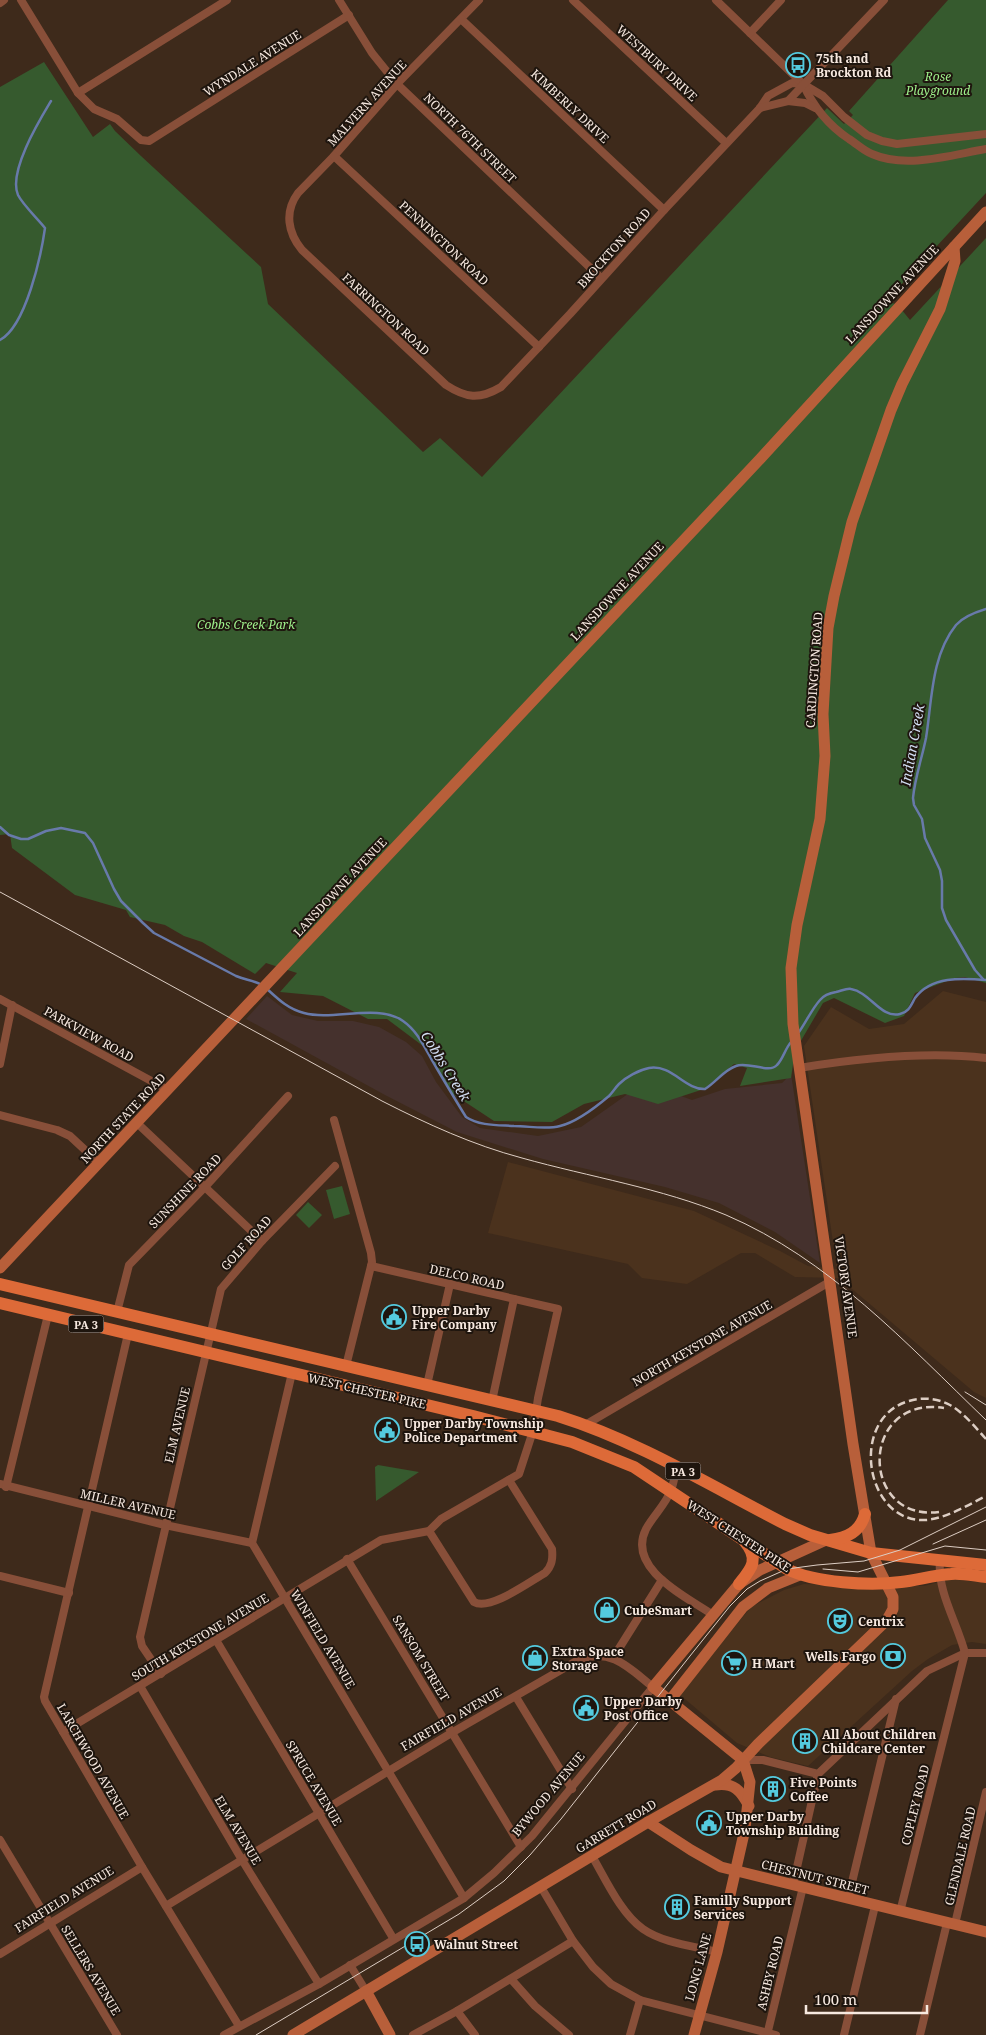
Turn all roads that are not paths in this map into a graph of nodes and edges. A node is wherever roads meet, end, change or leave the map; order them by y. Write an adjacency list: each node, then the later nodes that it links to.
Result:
1 (4, 0): 10 (street)
2 (21, 0): 16 (street, WYNDALE AVENUE)
3 (227, 0): 16 (street)
4 (339, 0): 11 (street, NORTH 76TH STREET)
5 (479, 0): 12 (street, MALVERN AVENUE)
6 (573, 0): 21 (street, WESTBURY DRIVE)
7 (716, 0): 13 (street)
8 (781, 0): 13 (street)
9 (884, 0): 15 (street)
10 (0, 3)
11 (349, 14): 14 (street, NORTH 76TH STREET); 16 (street, WYNDALE AVENUE)
12 (461, 19): 14 (street, MALVERN AVENUE); 24 (street, KIMBERLY DRIVE)
13 (750, 33): 15 (street)
14 (397, 84): 23 (street, MALVERN AVENUE); 28 (street, NORTH 76TH STREET)
15 (803, 84): 17 (street); 18 (street, BROCKTON ROAD); 19 (street); 20 (street)
16 (78, 93)
17 (788, 101): 18 (street); 19 (street)
18 (760, 108): 21 (street, BROCKTON ROAD)
19 (819, 110): 22 (street)
20 (986, 134)
21 (726, 143): 24 (street, BROCKTON ROAD)
22 (986, 150)
23 (334, 156): 26 (street, MALVERN AVENUE); 29 (street, PENNINGTON ROAD)
24 (664, 210): 28 (street, BROCKTON ROAD)
25 (986, 212): 27 (street, LANSDOWNE AVENUE)
26 (289, 228): 30 (street, FARRINGTON ROAD)
27 (954, 247): 31 (street, LANSDOWNE AVENUE); 34 (street, CARDINGTON ROAD)
28 (601, 278): 29 (street, BROCKTON ROAD)
29 (539, 347): 30 (street, BROCKTON ROAD)
30 (481, 396)
31 (269, 982): 38 (street, NORTH STATE ROAD)
32 (0, 998): 33 (street, PARKVIEW ROAD)
33 (12, 1005): 37 (street); 38 (street, PARKVIEW ROAD)
34 (793, 1024): 36 (street, VICTORY AVENUE)
35 (986, 1058): 36 (street)
36 (799, 1063): 51 (street, VICTORY AVENUE)
37 (0, 1064)
38 (168, 1090): 42 (street, NORTH STATE ROAD)
39 (288, 1096): 45 (street, SUNSHINE ROAD)
40 (0, 1115): 43 (street)
41 (334, 1120): 47 (street)
42 (137, 1123): 43 (street, NORTH STATE ROAD); 45 (street)
43 (99, 1163): 48 (street, NORTH STATE ROAD)
44 (335, 1166): 46 (street, GOLF ROAD)
45 (205, 1187): 46 (street); 55 (street, SUNSHINE ROAD)
46 (262, 1241): 58 (street, GOLF ROAD)
47 (371, 1266): 50 (street, DELCO ROAD); 60 (street)
48 (0, 1268)
49 (0, 1284): 55 (main road, WEST CHESTER PIKE / PA 3)
50 (450, 1284): 52 (street, DELCO ROAD); 63 (street)
51 (832, 1286): 67 (street, NORTH KEYSTONE AVENUE); 74 (street, VICTORY AVENUE)
52 (514, 1299): 54 (street, DELCO ROAD); 65 (street)
53 (0, 1303): 56 (main road, WEST CHESTER PIKE / PA 3)
54 (558, 1310): 66 (street, SOUTH KEYSTONE AVENUE)
55 (118, 1312): 58 (main road, WEST CHESTER PIKE / PA 3)
56 (48, 1315): 57 (main road, WEST CHESTER PIKE / PA 3); 71 (street)
57 (128, 1334): 59 (main road, WEST CHESTER PIKE / PA 3); 73 (street, LARCHWOOD AVENUE)
58 (210, 1334): 59 (street, GOLF ROAD); 60 (main road, WEST CHESTER PIKE / PA 3)
59 (206, 1352): 61 (main road, WEST CHESTER PIKE / PA 3); 75 (street, ELM AVENUE)
60 (346, 1366): 62 (main road, WEST CHESTER PIKE / PA 3)
61 (292, 1373): 64 (main road, WEST CHESTER PIKE / PA 3); 79 (street)
62 (379, 1374): 63 (main road, WEST CHESTER PIKE / PA 3); 64 (main road)
63 (426, 1385): 65 (main road, WEST CHESTER PIKE / PA 3)
64 (374, 1392): 68 (main road, WEST CHESTER PIKE / PA 3)
65 (492, 1400): 66 (main road, WEST CHESTER PIKE / PA 3)
66 (537, 1411): 67 (main road, WEST CHESTER PIKE / PA 3); 68 (street, SOUTH KEYSTONE AVENUE)
67 (585, 1425): 69 (main road, WEST CHESTER PIKE / PA 3)
68 (533, 1431): 70 (street, SOUTH KEYSTONE AVENUE); 72 (main road, WEST CHESTER PIKE / PA 3)
69 (676, 1467): 72 (street); 78 (main road, WEST CHESTER PIKE / PA 3)
70 (509, 1480): 76 (street, SOUTH KEYSTONE AVENUE); 76 (street)
71 (3, 1486): 73 (street, MILLER AVENUE)
72 (671, 1491): 77 (main road, WEST CHESTER PIKE / PA 3); 89 (street)
73 (88, 1506): 75 (street, MILLER AVENUE); 92 (street, LARCHWOOD AVENUE)
74 (865, 1514): 78 (main road); 80 (street, VICTORY AVENUE)
75 (165, 1525): 79 (street, MILLER AVENUE); 99 (street, ELM AVENUE)
76 (428, 1531): 81 (street, SOUTH KEYSTONE AVENUE)
77 (744, 1540): 83 (main road, WEST CHESTER PIKE / PA 3); 90 (main road)
78 (826, 1540): 80 (main road, WEST CHESTER PIKE / PA 3); 83 (street, BYWOOD AVENUE)
79 (252, 1543): 93 (street, WINFIELD AVENUE)
80 (871, 1553): 82 (main road, WEST CHESTER PIKE / PA 3); 91 (street, VICTORY AVENUE)
81 (347, 1559): 93 (street, SOUTH KEYSTONE AVENUE); 106 (street, SANSOM STREET)
82 (940, 1560): 84 (main road, PA 3); 87 (street, COPLEY ROAD)
83 (777, 1563): 85 (main road, WEST CHESTER PIKE / PA 3); 90 (street, BYWOOD AVENUE)
84 (986, 1565)
85 (800, 1575): 91 (main road, WEST CHESTER PIKE / PA 3); 104 (street)
86 (0, 1576): 92 (street)
87 (939, 1576): 88 (main road, PA 3); 91 (main road, WEST CHESTER PIKE / PA 3); 96 (street, COPLEY ROAD)
88 (986, 1577)
89 (662, 1580): 94 (street); 98 (street)
90 (739, 1584): 94 (street, BYWOOD AVENUE)
91 (887, 1584): 107 (street, GARRETT ROAD)
92 (68, 1592): 105 (street, LARCHWOOD AVENUE)
93 (285, 1598): 95 (street, SOUTH KEYSTONE AVENUE); 108 (street, WINFIELD AVENUE)
94 (713, 1615): 101 (street, BYWOOD AVENUE)
95 (216, 1640): 99 (street, SOUTH KEYSTONE AVENUE); 114 (street, SPRUCE AVENUE)
96 (965, 1653): 97 (street); 103 (street); 128 (street, COPLEY ROAD)
97 (986, 1653)
98 (613, 1658): 101 (street); 102 (street, FAIRFIELD AVENUE)
99 (161, 1674): 100 (street, SOUTH KEYSTONE AVENUE)
100 (140, 1686): 105 (street, SOUTH KEYSTONE AVENUE); 119 (street, ELM AVENUE)
101 (654, 1687): 104 (street); 111 (street, BYWOOD AVENUE)
102 (516, 1697): 106 (street, FAIRFIELD AVENUE); 111 (street)
103 (896, 1699): 109 (street); 125 (street)
104 (670, 1700): 107 (street)
105 (63, 1732): 120 (street, LARCHWOOD AVENUE)
106 (453, 1732): 108 (street, FAIRFIELD AVENUE); 117 (street, SANSOM STREET)
107 (743, 1760): 109 (street); 110 (street, GARRETT ROAD); 113 (street, LONG LANE)
108 (389, 1771): 114 (street, FAIRFIELD AVENUE); 124 (street, WINFIELD AVENUE)
109 (818, 1774): 122 (street, ASHBY ROAD)
110 (714, 1786): 113 (street); 115 (street, GARRETT ROAD)
111 (572, 1789): 117 (street, BYWOOD AVENUE)
112 (986, 1792): 130 (street, GLENDALE ROAD)
113 (749, 1806): 121 (street, LONG LANE)
114 (319, 1812): 119 (street, FAIRFIELD AVENUE); 132 (street, SPRUCE AVENUE)
115 (648, 1822): 118 (street, GARRETT ROAD); 121 (street, CHESTNUT STREET)
116 (0, 1840): 129 (street, SELLERS AVENUE)
117 (521, 1847): 124 (street, BYWOOD AVENUE)
118 (592, 1856): 123 (street, GARRETT ROAD); 134 (street)
119 (242, 1860): 126 (street, FAIRFIELD AVENUE); 138 (street, ELM AVENUE)
120 (142, 1867): 126 (street, LARCHWOOD AVENUE); 129 (street, FAIRFIELD AVENUE)
121 (735, 1871): 122 (street, CHESTNUT STREET); 134 (street, LONG LANE)
122 (798, 1886): 125 (street, CHESTNUT STREET); 144 (street, ASHBY ROAD)
123 (541, 1887): 133 (street); 139 (street, GARRETT ROAD)
124 (464, 1898): 132 (street, BYWOOD AVENUE)
125 (848, 1899): 127 (street, CHESTNUT STREET)
126 (166, 1906): 143 (street, LARCHWOOD AVENUE)
127 (875, 1906): 128 (street, CHESTNUT STREET); 155 (street)
128 (900, 1912): 130 (street, CHESTNUT STREET)
129 (50, 1924): 135 (street, FAIRFIELD AVENUE); 145 (street, SELLERS AVENUE)
130 (951, 1924): 131 (street, CHESTNUT STREET); 156 (street, GLENDALE ROAD)
131 (986, 1932)
132 (393, 1938): 136 (street, BYWOOD AVENUE)
133 (573, 1941): 137 (street); 140 (street)
134 (717, 1952): 142 (street, LONG LANE)
135 (0, 1954)
136 (350, 1965): 138 (street, BYWOOD AVENUE); 139 (street)
137 (511, 1979): 141 (street); 151 (street)
138 (319, 1984): 143 (street, BYWOOD AVENUE)
139 (366, 1992): 147 (street, GARRETT ROAD); 148 (street)
140 (640, 2000): 142 (street); 152 (street)
141 (457, 2011): 149 (street); 150 (street)
142 (699, 2015): 144 (street); 153 (street, LONG LANE)
143 (239, 2026): 146 (street, BYWOOD AVENUE)
144 (767, 2034): 154 (street)
145 (117, 2035)
146 (224, 2035)
147 (294, 2035)
148 (390, 2035)
149 (413, 2035)
150 (475, 2035)
151 (569, 2035)
152 (630, 2035)
153 (694, 2035)
154 (776, 2035)
155 (844, 2035)
156 (920, 2035)

